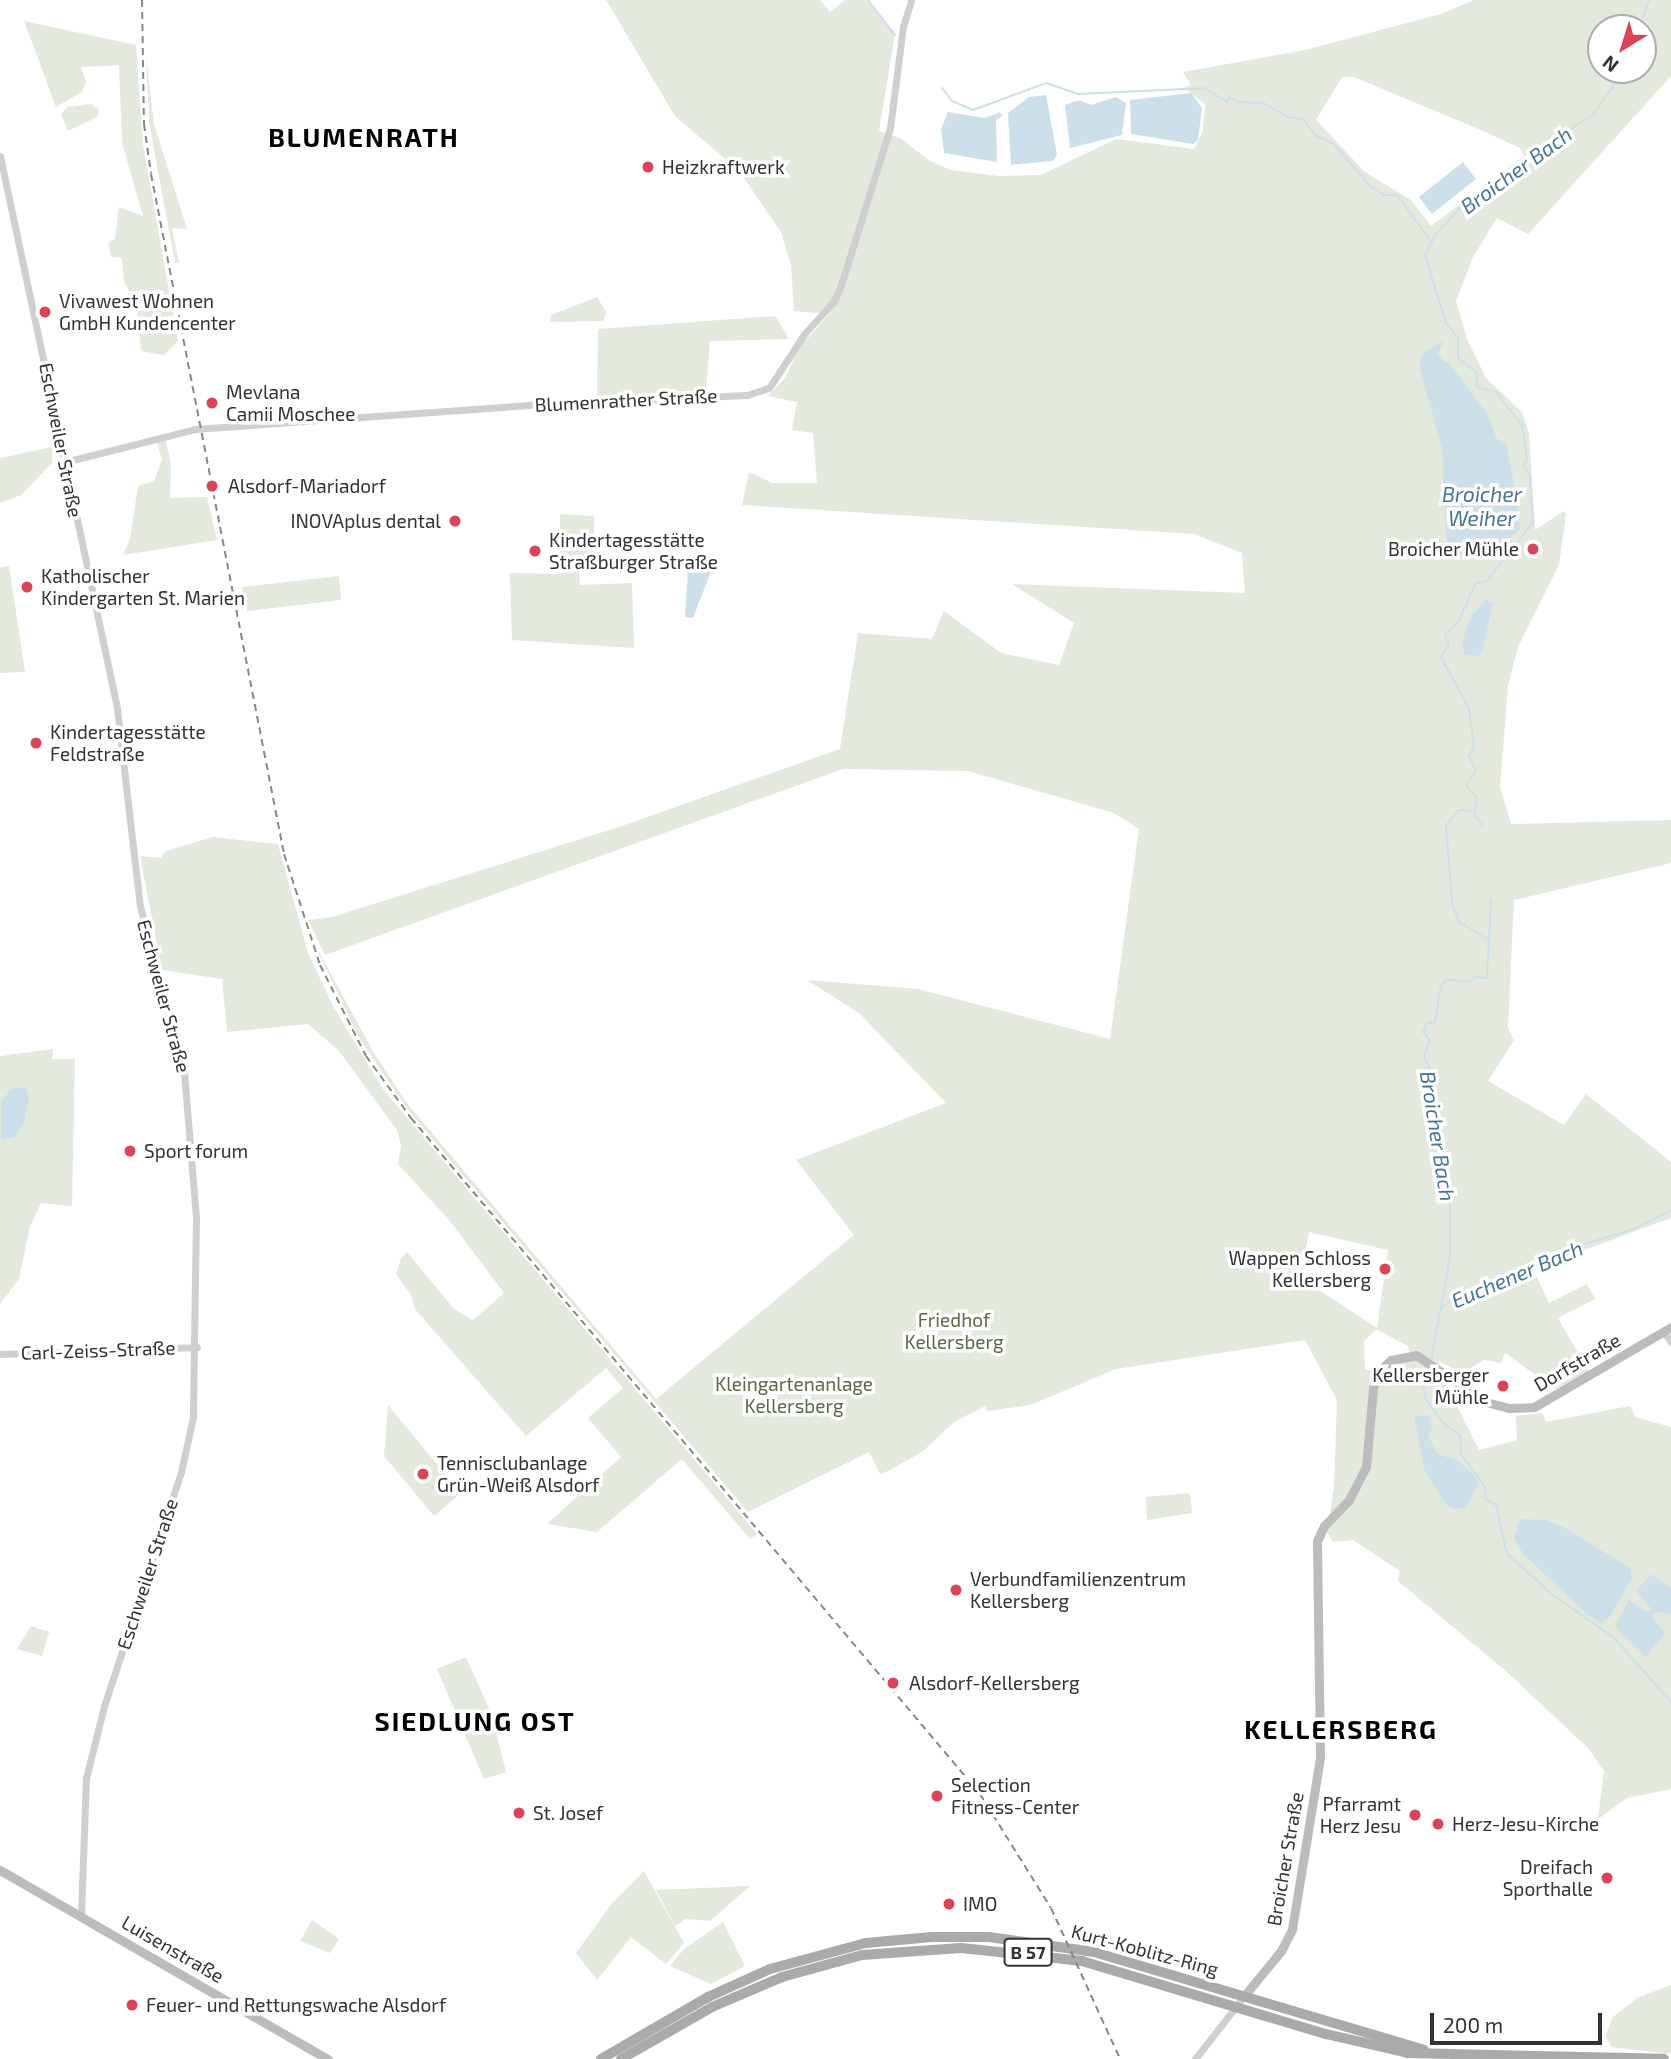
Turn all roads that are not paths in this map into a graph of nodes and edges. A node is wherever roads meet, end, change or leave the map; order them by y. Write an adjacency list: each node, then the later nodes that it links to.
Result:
1 (911, 0): 3 (street, Blumenrather Straße)
2 (0, 156): 3 (street, Eschweiler Straße)
3 (65, 462): 6 (street, Eschweiler Straße)
4 (1667, 1329): 5 (street); 8 (main road, Dorfstraße)
5 (1671, 1342)
6 (197, 1347): 7 (street, Carl-Zeiss-Straße); 10 (street, Eschweiler Straße)
7 (0, 1354)
8 (1426, 1359): 11 (main road, Broicher Straße)
9 (0, 1870): 10 (main road, Luisenstraße)
10 (81, 1916): 15 (main road, Luisenstraße)
11 (1244, 1996): 12 (street, Broicher Straße); 13 (main road, Kurt-Koblitz-Ring / B 57); 16 (main road, Kurt-Koblitz-Ring / B 57)
12 (1237, 2006): 13 (main road, Kurt-Koblitz-Ring / B 57); 17 (main road, Kurt-Koblitz-Ring / B 57); 18 (street, Broicher Straße)
13 (1445, 2055): 19 (main road, Kurt-Koblitz-Ring / B 57)
14 (1591, 2058): 19 (main road, Kurt-Koblitz-Ring / B 57); 20 (main road, B 57)
15 (328, 2059)
16 (601, 2059)
17 (621, 2059)
18 (1195, 2059)
19 (1548, 2059)
20 (1664, 2059)

